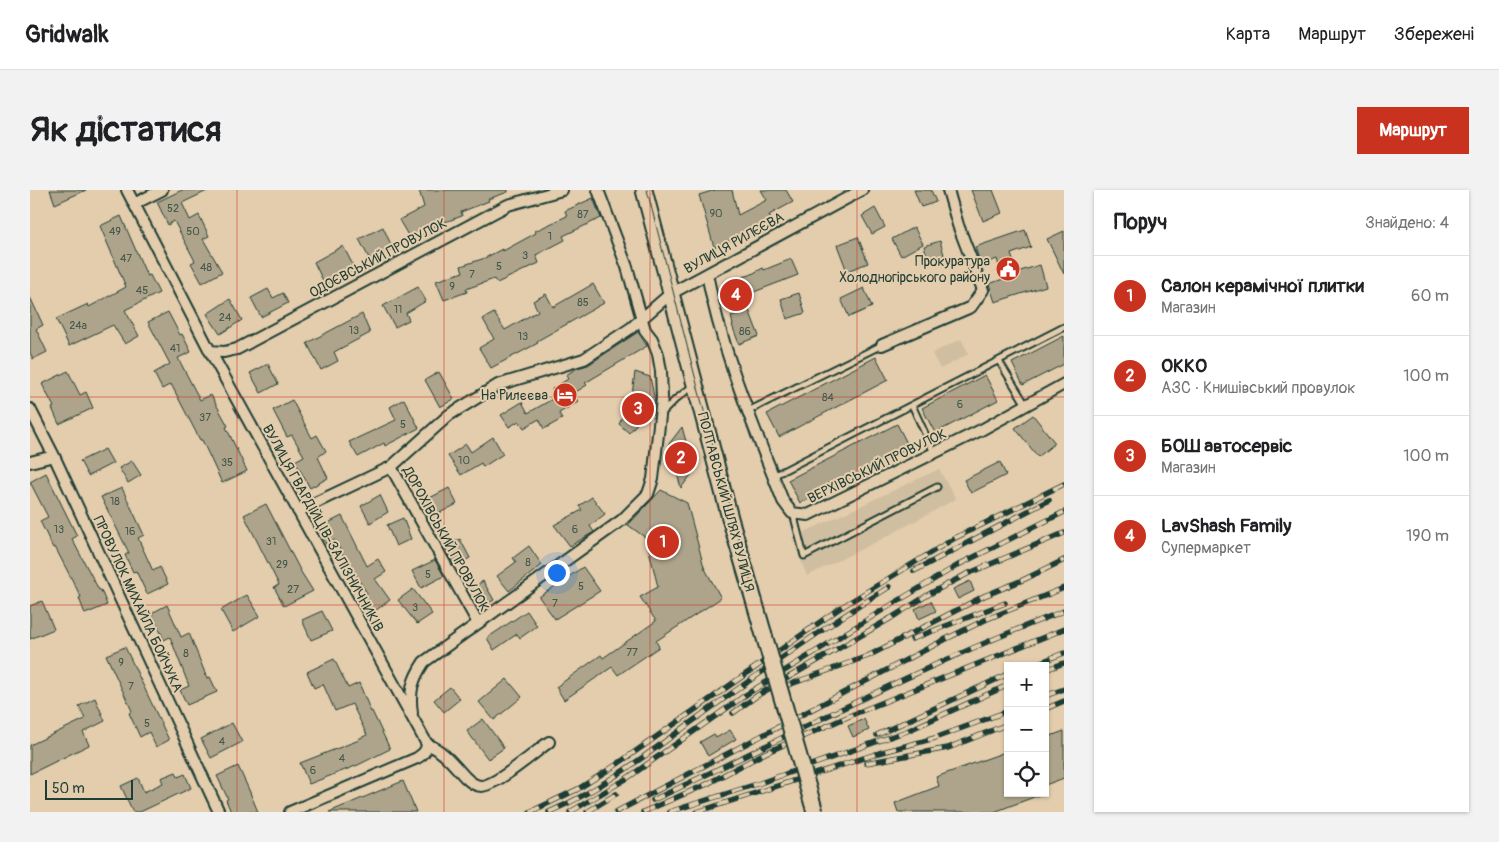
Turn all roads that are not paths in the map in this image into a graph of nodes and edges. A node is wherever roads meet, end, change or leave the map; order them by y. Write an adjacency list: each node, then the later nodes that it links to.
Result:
1 (127, 190): 8 (street, ВУЛИЦЯ ГВАРДІЙЦІВ-ЗАЛІЗНИЧНИКІВ)
2 (162, 190): 8 (street)
3 (562, 190): 14 (street, ОДОЄВСЬКИЙ ПРОВУЛОК)
4 (598, 190): 11 (street)
5 (644, 190): 10 (main road, ПОЛТАВСЬКИЙ ШЛЯХ ВУЛИЦЯ)
6 (862, 190): 9 (street, ВУЛИЦЯ РИЛЄЄВА)
7 (948, 190): 13 (street)
8 (134, 204): 14 (street, ВУЛИЦЯ ГВАРДІЙЦІВ-ЗАЛІЗНИЧНИКІВ)
9 (707, 274): 10 (street, ВУЛИЦЯ РИЛЄЄВА); 21 (street, ВЕРХІВСЬКИЙ ПРОВУЛОК)
10 (672, 292): 11 (street, ВУЛИЦЯ РИЛЄЄВА); 17 (main road, ПОЛТАВСЬКИЙ ШЛЯХ ВУЛИЦЯ)
11 (641, 319): 22 (street); 26 (street, ВУЛИЦЯ РИЛЄЄВА)
12 (1064, 327): 15 (lane)
13 (882, 345): 21 (lane)
14 (210, 351): 29 (street, ВУЛИЦЯ ГВАРДІЙЦІВ-ЗАЛІЗНИЧНИКІВ)
15 (999, 361): 18 (lane); 19 (lane)
16 (1064, 384): 19 (street, ВЕРХІВСЬКИЙ ПРОВУЛОК)
17 (695, 385): 22 (lane); 37 (main road, ПОЛТАВСЬКИЙ ШЛЯХ ВУЛИЦЯ, bridge)
18 (912, 405): 23 (lane); 27 (lane)
19 (1026, 405): 23 (street, ВЕРХІВСЬКИЙ ПРОВУЛОК)
20 (30, 409): 24 (street, ПРОВУЛОК МИХАЙЛА БОЙЧУКА)
21 (748, 412): 27 (street, ВЕРХІВСЬКИЙ ПРОВУЛОК)
22 (660, 414): 31 (street)
23 (934, 453): 30 (street, ВЕРХІВСЬКИЙ ПРОВУЛОК)
24 (54, 456): 25 (street); 35 (street, ПРОВУЛОК МИХАЙЛА БОЙЧУКА)
25 (30, 462)
26 (391, 467): 29 (street, ВУЛИЦЯ РИЛЄЄВА); 31 (street, ДОРОХІВСЬКИЙ ПРОВУЛОК)
27 (773, 476): 30 (street, ВЕРХІВСЬКИЙ ПРОВУЛОК)
28 (937, 487): 30 (lane)
29 (298, 511): 32 (street, ВУЛИЦЯ ГВАРДІЙЦІВ-ЗАЛІЗНИЧНИКІВ)
30 (792, 512)
31 (478, 623): 32 (street)
32 (413, 719): 34 (street, ВУЛИЦЯ ГВАРДІЙЦІВ-ЗАЛІЗНИЧНИКІВ)
33 (548, 742): 34 (street, ВУЛИЦЯ ГВАРДІЙЦІВ-ЗАЛІЗНИЧНИКІВ)
34 (427, 744): 36 (street)
35 (219, 812)
36 (290, 812)
37 (815, 812)

